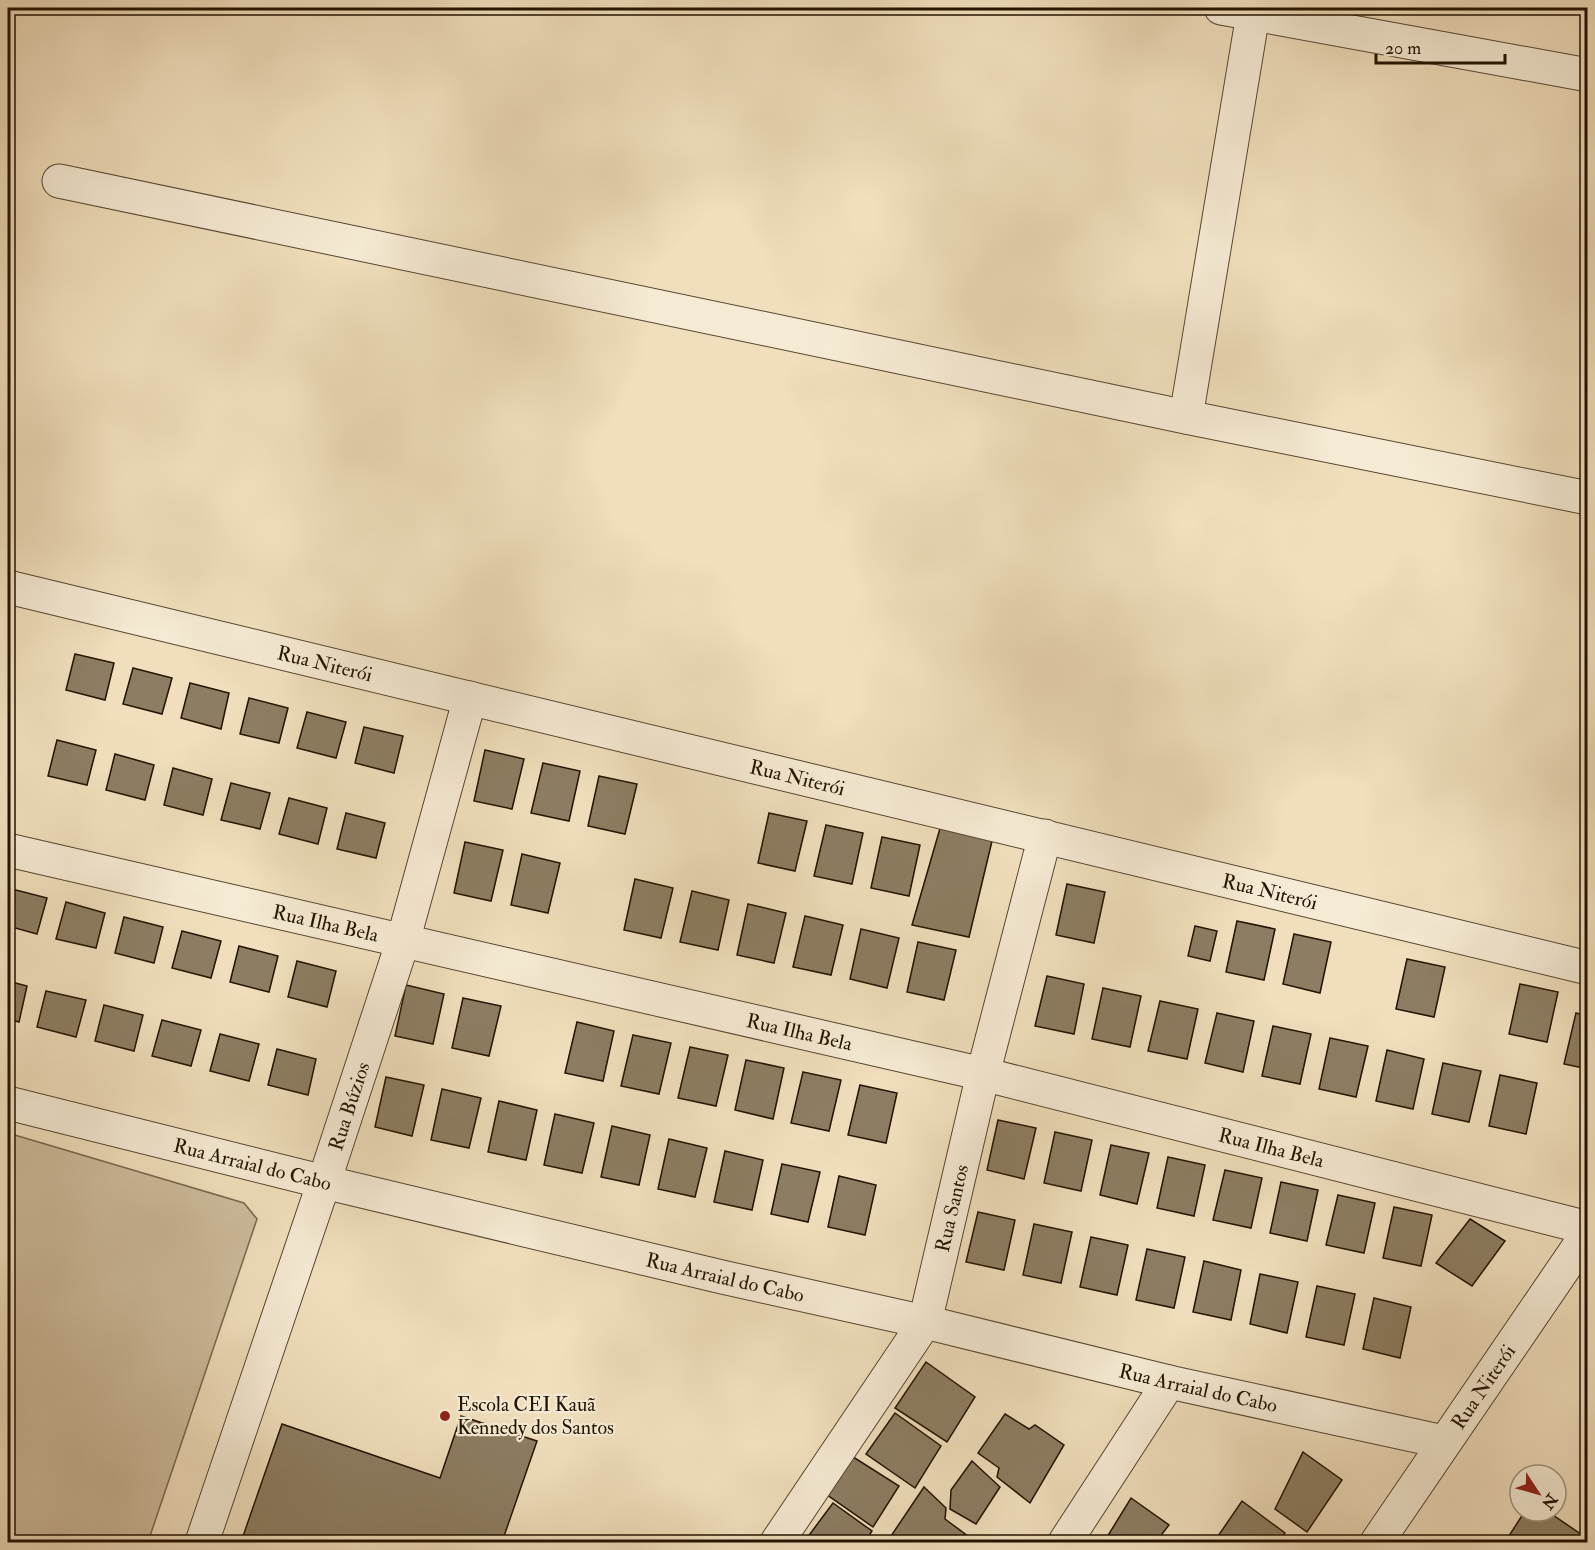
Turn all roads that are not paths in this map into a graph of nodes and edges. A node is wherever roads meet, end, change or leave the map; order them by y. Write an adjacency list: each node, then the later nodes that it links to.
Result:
1 (1221, 8): 2 (street)
2 (1253, 11): 3 (street); 5 (street)
3 (1587, 75)
4 (58, 181): 5 (street)
5 (1186, 417): 6 (street)
6 (1587, 498)
7 (8, 587): 8 (street, Rua Niterói)
8 (470, 698): 9 (street, Rua Niterói); 11 (street, Rua Búzios)
9 (1045, 836): 12 (street, Rua Niterói); 13 (street, Rua Santos)
10 (8, 850): 11 (street, Rua Ilha Bela)
11 (403, 941): 13 (street, Rua Ilha Bela); 15 (street, Rua Búzios)
12 (1587, 968)
13 (983, 1074): 16 (street, Rua Ilha Bela); 18 (street, Rua Santos)
14 (8, 1103): 15 (street, Rua Arraial do Cabo)
15 (324, 1182): 18 (street, Rua Arraial do Cabo); 21 (street, Rua Búzios)
16 (1587, 1228)
17 (1587, 1233): 20 (street, Rua Niterói)
18 (925, 1322): 19 (street, Rua Arraial do Cabo); 22 (street, Rua Santos)
19 (1168, 1382): 20 (street, Rua Arraial do Cabo); 23 (street)
20 (1444, 1442): 24 (street, Rua Niterói)
21 (202, 1542)
22 (777, 1542)
23 (1065, 1542)
24 (1377, 1542)

